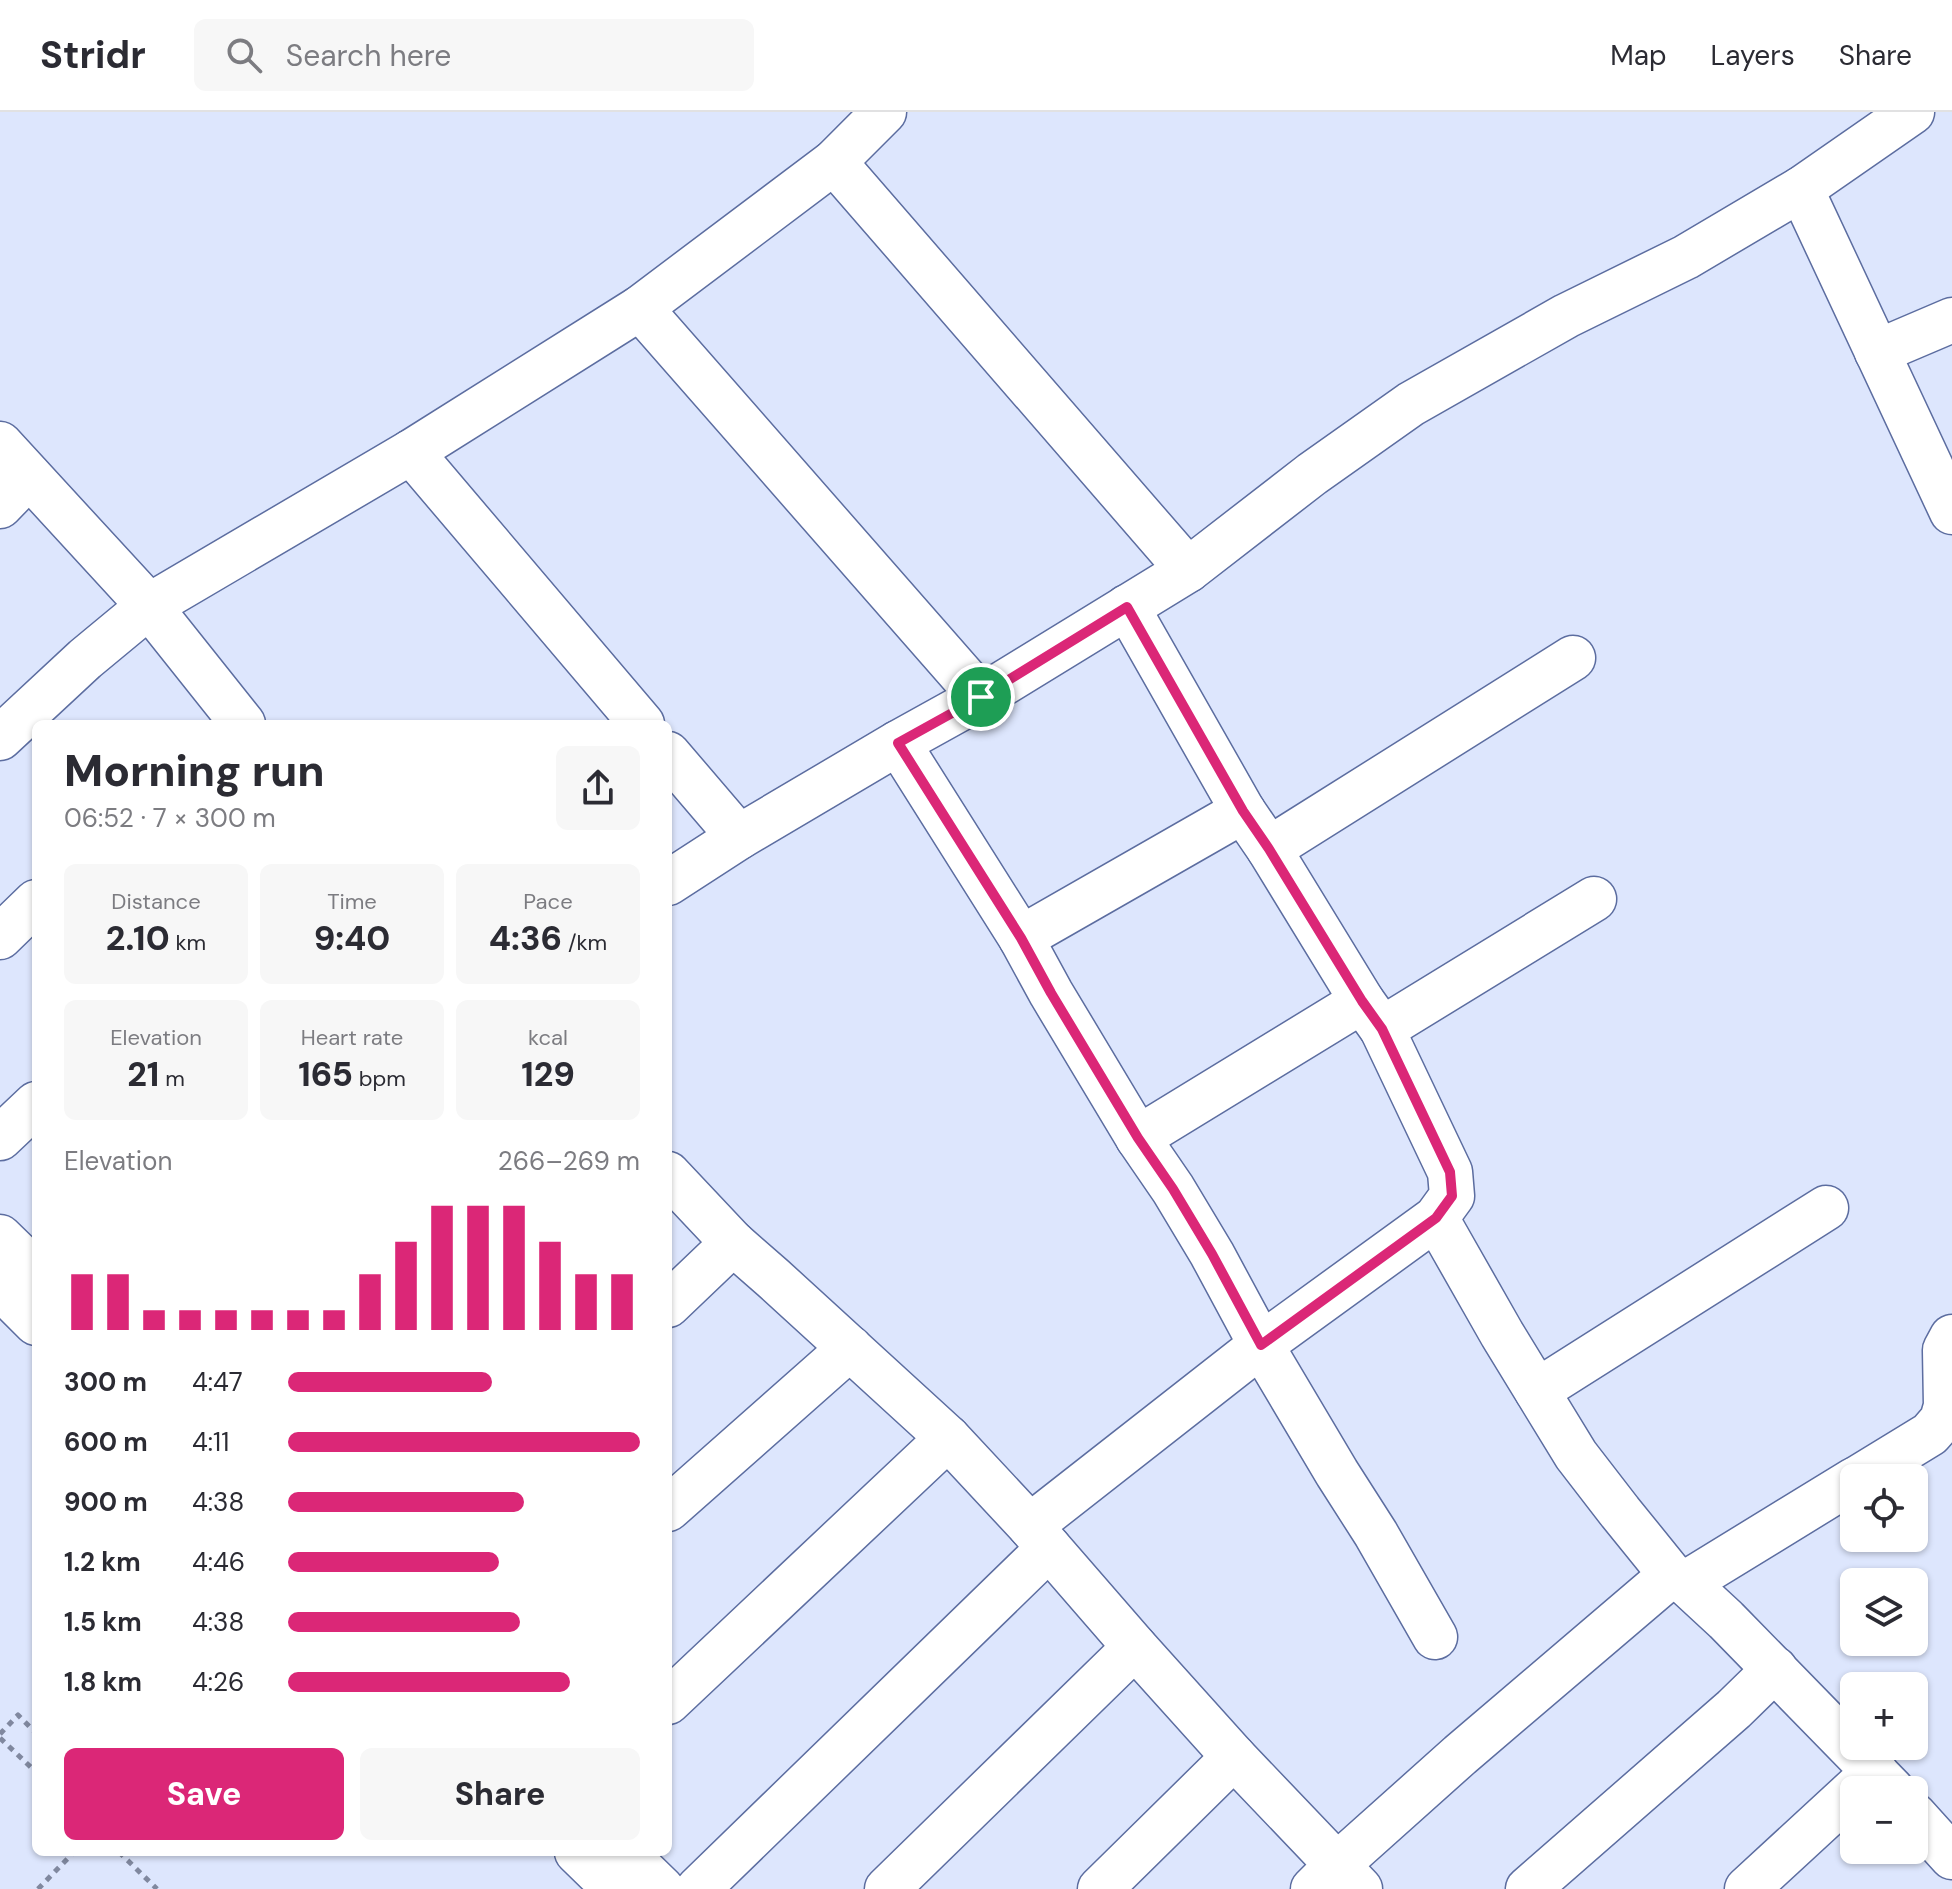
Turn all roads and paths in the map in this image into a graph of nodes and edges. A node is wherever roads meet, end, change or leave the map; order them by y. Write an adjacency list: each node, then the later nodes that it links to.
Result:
1 (884, 112): 3 (main road)
2 (1912, 112): 4 (main road)
3 (834, 162): 5 (main road); 12 (main road)
4 (1801, 189): 7 (main road); 12 (main road)
5 (640, 308): 9 (main road); 16 (main road)
6 (1952, 320): 7 (main road)
7 (1877, 352): 11 (main road)
8 (0, 444): 10 (main road)
9 (411, 452): 13 (main road); 18 (main road)
10 (14, 491): 13 (main road)
11 (1952, 512)
12 (1188, 570): 14 (main road)
13 (149, 606): 17 (main road); 19 (main road)
14 (1127, 607): 16 (main road); 22 (main road)
15 (1573, 658): 24 (main road)
16 (981, 697): 20 (main road)
17 (228, 718)
18 (639, 720)
19 (0, 738)
20 (898, 743): 23 (main road); 29 (main road)
21 (672, 759): 23 (main road)
22 (1243, 811): 24 (main road); 29 (main road)
23 (739, 837): 25 (main road)
24 (1269, 849): 30 (main road)
25 (672, 880)
26 (1594, 899): 30 (main road)
27 (32, 906): 28 (main road)
28 (0, 937)
29 (1021, 938): 33 (main road)
30 (1372, 1015): 33 (main road); 36 (main road)
31 (32, 1108): 32 (main road)
32 (0, 1138)
33 (1138, 1138): 44 (main road)
34 (672, 1178): 38 (main road)
35 (1826, 1208): 46 (main road)
36 (1436, 1218): 44 (main road); 46 (main road)
37 (0, 1237): 39 (main road)
38 (733, 1243): 41 (main road); 45 (main road)
39 (32, 1268)
40 (0, 1287): 42 (main road)
41 (672, 1301)
42 (32, 1319)
43 (1952, 1337): 47 (main road)
44 (1261, 1345): 52 (main road); 54 (main road)
45 (850, 1348): 48 (main road); 51 (main road)
46 (1537, 1391): 53 (main road)
47 (1947, 1426): 49 (main road)
48 (948, 1438): 52 (main road); 57 (main road)
49 (1881, 1464)
50 (1840, 1488): 53 (main road)
51 (672, 1505)
52 (1040, 1537): 55 (main road); 76 (main road)
53 (1678, 1579): 56 (main road); 71 (main road)
54 (1435, 1637)
55 (1135, 1647): 60 (main road); 77 (main road)
56 (1775, 1669): 62 (main road); 79 (main road)
57 (672, 1698)
58 (32, 1729): 59 (path)
59 (0, 1736): 61 (path)
60 (1234, 1757): 71 (main road); 78 (main road)
61 (32, 1768)
62 (1880, 1776)
63 (1840, 1815): 80 (main road)
64 (1928, 1830): 69 (main road)
65 (70, 1856): 72 (path)
66 (123, 1856): 73 (path)
67 (581, 1856): 74 (main road)
68 (628, 1856): 75 (main road)
69 (1952, 1857)
70 (1952, 1876): 81 (main road)
71 (1336, 1881)
72 (38, 1889)
73 (157, 1889)
74 (615, 1889)
75 (662, 1889)
76 (698, 1889)
77 (887, 1889)
78 (1100, 1889)
79 (1528, 1889)
80 (1747, 1889)
81 (1938, 1889)

